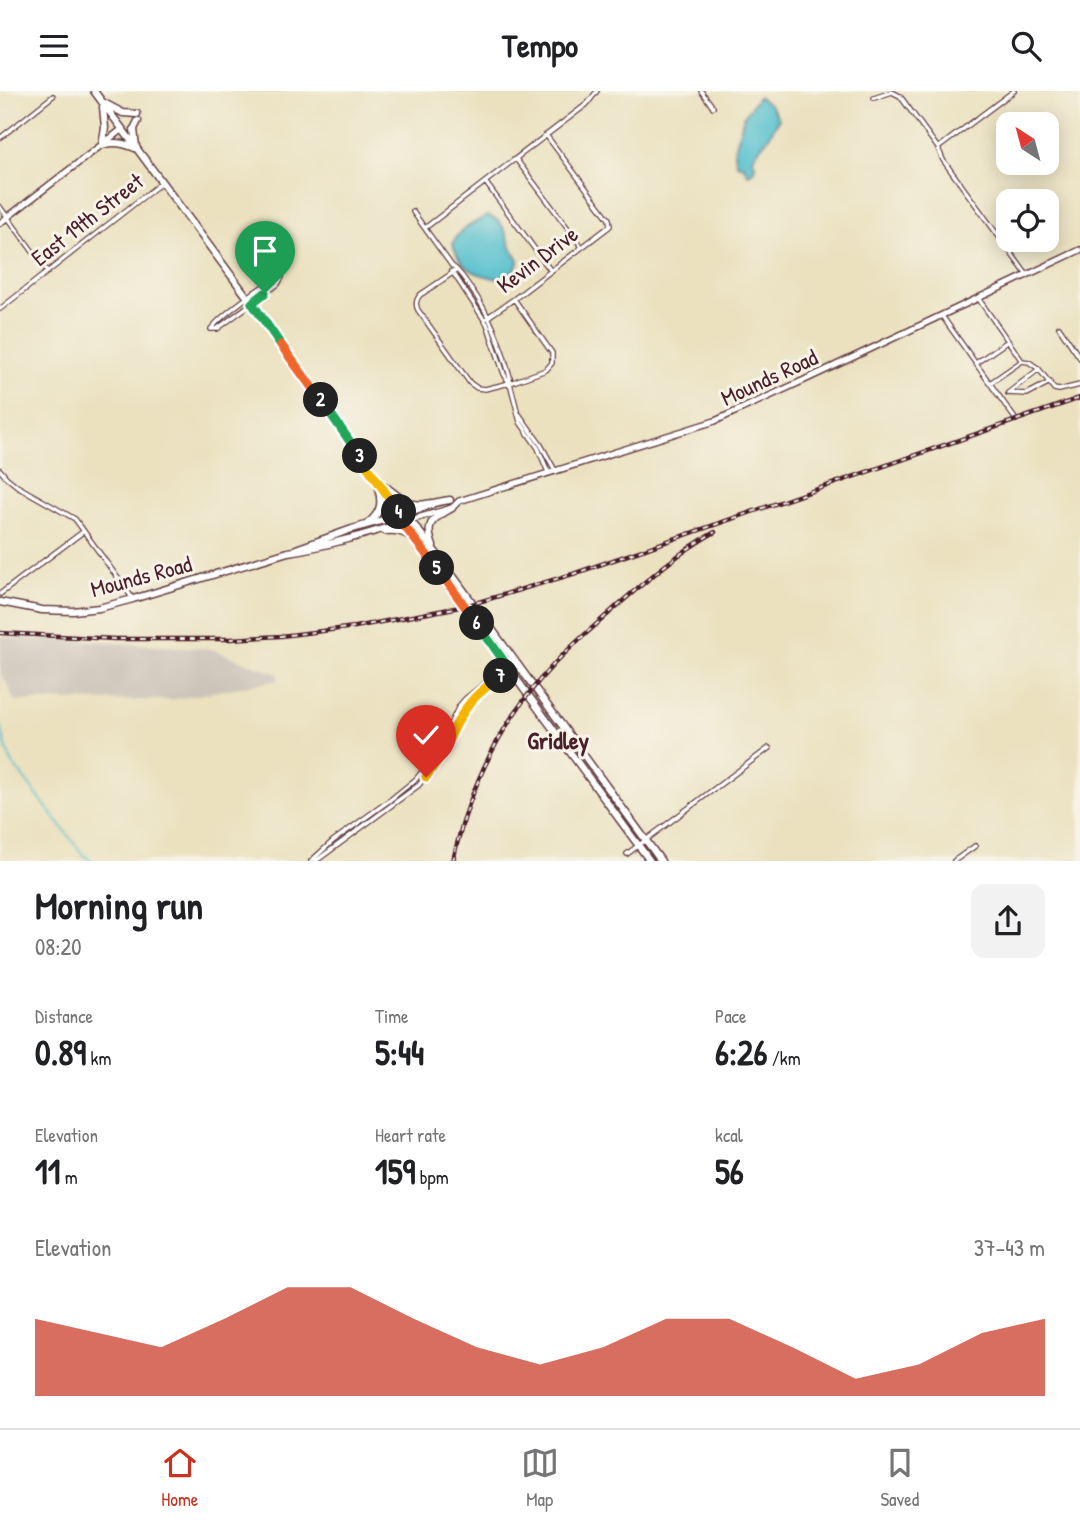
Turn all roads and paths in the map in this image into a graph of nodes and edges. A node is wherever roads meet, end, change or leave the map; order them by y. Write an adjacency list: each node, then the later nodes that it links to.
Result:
1 (94, 91): 7 (main road)
2 (597, 91): 10 (street)
3 (701, 91): 8 (street)
4 (1014, 91): 13 (street)
5 (53, 96): 11 (street)
6 (874, 98): 13 (street)
7 (101, 101): 9 (main road); 12 (main road); 14 (main road)
8 (713, 107)
9 (121, 130): 12 (main road); 14 (main road)
10 (546, 135): 15 (street); 23 (street, Kevin Drive)
11 (0, 138)
12 (102, 145): 14 (main road); 20 (main road)
13 (937, 148): 28 (street)
14 (136, 149): 16 (main road)
15 (516, 159): 17 (street); 23 (street)
16 (162, 182): 27 (street, East 19th Street); 31 (main road)
17 (486, 183): 22 (street); 26 (street)
18 (0, 207): 20 (street)
19 (413, 212): 22 (street)
20 (8, 217): 21 (main road); 27 (street)
21 (0, 223)
22 (425, 228): 25 (street)
23 (582, 247): 26 (street, Kevin Drive)
24 (1080, 250): 28 (main road, Mounds Road)
25 (455, 271): 34 (street); 42 (street)
26 (551, 271): 30 (street, Kevin Drive)
27 (48, 272): 32 (street, East 19th Street)
28 (1027, 275): 29 (main road, Mounds Road)
29 (978, 298): 33 (main road, Mounds Road); 36 (street)
30 (514, 299): 34 (street, Kevin Drive); 42 (street)
31 (250, 301): 31 (street); 31 (street); 48 (main road)
32 (0, 309)
33 (942, 316): 39 (street); 47 (main road, Mounds Road)
34 (486, 318): 42 (street)
35 (1059, 327): 37 (street)
36 (1008, 341): 38 (street); 39 (street)
37 (1080, 358)
38 (1022, 361): 40 (street); 43 (street)
39 (976, 363): 43 (street)
40 (1039, 369): 41 (street); 41 (street)
41 (1050, 382): 44 (street)
42 (510, 383): 47 (street)
43 (990, 383): 45 (street)
44 (1080, 385)
45 (1016, 420)
46 (0, 470): 52 (street)
47 (552, 473): 49 (main road, Mounds Road)
48 (378, 481): 49 (main road); 50 (main road); 51 (main road)
49 (451, 504): 50 (main road, Mounds Road); 56 (main road)
50 (404, 519): 51 (main road, Mounds Road); 53 (main road, Mounds Road); 54 (main road); 56 (main road)
51 (366, 525): 55 (main road, Mounds Road)
52 (84, 531): 57 (street); 58 (street)
53 (369, 533): 54 (main road); 55 (main road, Mounds Road)
54 (420, 545): 61 (main road)
55 (288, 552): 58 (main road, Mounds Road)
56 (437, 554): 60 (main road)
57 (0, 594)
58 (133, 599): 59 (main road, Mounds Road)
59 (0, 602)
60 (515, 662): 61 (street); 63 (main road)
61 (509, 667): 64 (main road); 67 (street)
62 (769, 748): 63 (street)
63 (646, 840): 64 (street); 69 (main road)
64 (639, 845): 66 (street); 68 (main road)
65 (975, 846): 70 (street)
66 (627, 854)
67 (314, 861)
68 (650, 861)
69 (661, 861)
70 (954, 861)

